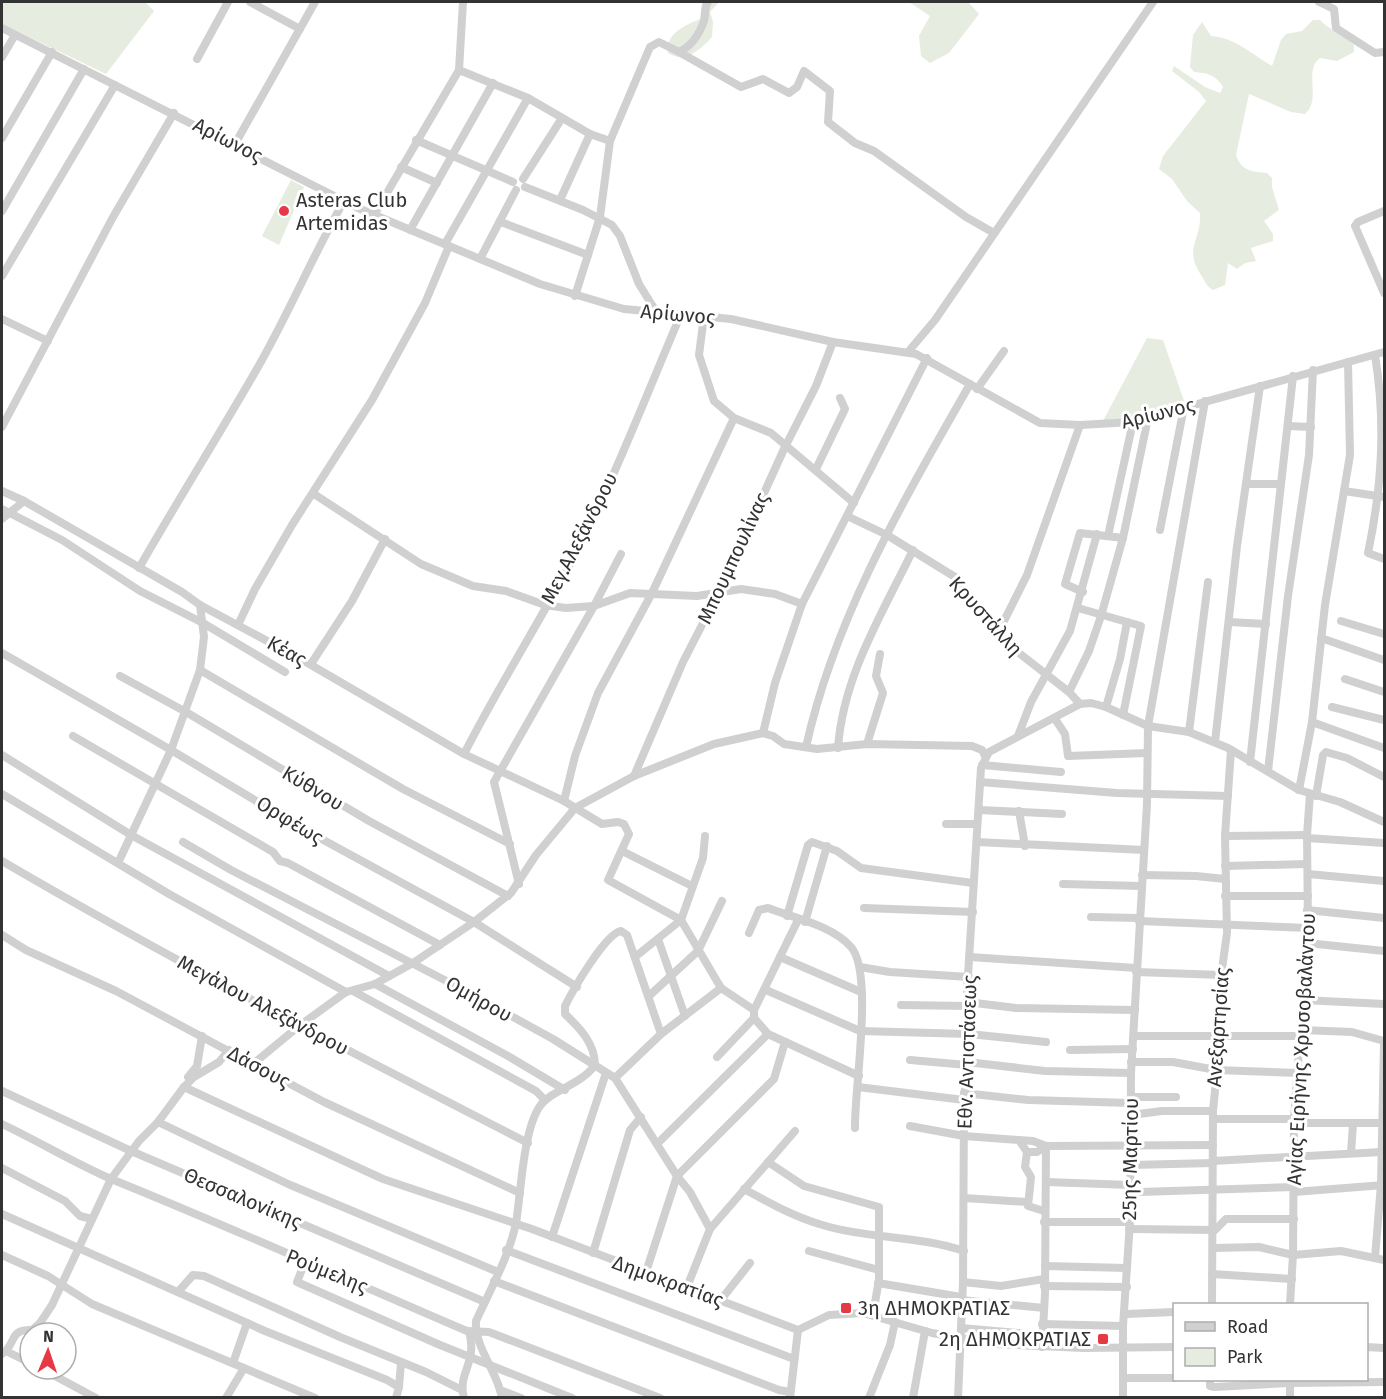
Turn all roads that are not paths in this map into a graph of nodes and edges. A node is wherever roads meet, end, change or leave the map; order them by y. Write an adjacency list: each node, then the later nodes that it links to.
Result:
1 (228, 2): 15 (street)
2 (250, 2): 9 (street)
3 (315, 2): 9 (street)
4 (463, 2): 17 (street)
5 (708, 2): 12 (street)
6 (1153, 2): 42 (street)
7 (1319, 2): 13 (street)
8 (2, 28): 10 (street, Αρίωνος)
9 (300, 29): 27 (street)
10 (15, 35): 11 (street, Αρίωνος); 14 (street)
11 (52, 52): 16 (street, Αρίωνος); 24 (street)
12 (679, 52): 26 (street); 42 (street)
13 (1384, 52)
14 (2, 57)
15 (197, 59)
16 (84, 69): 19 (street, Αρίωνος); 36 (street)
17 (459, 70): 18 (street); 25 (street)
18 (492, 83): 20 (street); 28 (street)
19 (115, 85): 21 (street, Αρίωνος); 46 (street)
20 (528, 98): 22 (street); 30 (street)
21 (174, 113): 27 (street, Αρίωνος); 53 (street)
22 (562, 118): 23 (street); 32 (street)
23 (590, 134): 26 (street); 34 (street)
24 (2, 138)
25 (416, 140): 28 (street); 29 (street)
26 (610, 141): 39 (street)
27 (235, 144): 35 (street, Αρίωνος)
28 (452, 156): 30 (street); 31 (street)
29 (401, 168): 31 (street); 38 (street)
30 (486, 171): 33 (street); 43 (street)
31 (437, 183): 41 (street)
32 (524, 183): 33 (street); 33 (street); 34 (street)
33 (514, 186): 40 (street)
34 (560, 200): 39 (street)
35 (344, 201): 38 (street, Αρίωνος); 102 (street)
36 (2, 211)
37 (1384, 211): 47 (street)
38 (374, 215): 41 (street, Αρίωνος)
39 (600, 218): 44 (street); 49 (street)
40 (501, 222): 44 (street); 45 (street)
41 (410, 230): 43 (street, Αρίωνος)
42 (994, 233): 56 (street)
43 (447, 245): 45 (street, Αρίωνος); 83 (street)
44 (588, 255): 48 (street)
45 (480, 259): 48 (street, Αρίωνος)
46 (2, 276)
47 (1384, 293)
48 (574, 296): 49 (street, Αρίωνος)
49 (657, 313): 50 (street, Αρίωνος)
50 (681, 314): 51 (street, Αρίωνος); 109 (street, Μεγ.Αλεξάνδρου)
51 (705, 316): 54 (street, Αρίωνος); 69 (street)
52 (2, 319): 53 (street)
53 (48, 341): 74 (street)
54 (833, 342): 56 (street, Αρίωνος); 77 (street, Μπουμπουλίνας)
55 (1004, 351): 63 (street)
56 (908, 352): 59 (street, Αρίωνος)
57 (1384, 352): 58 (street, Αρίωνος)
58 (1375, 355): 60 (street, Αρίωνος); 65 (street)
59 (927, 358): 63 (street, Αρίωνος); 86 (street)
60 (1348, 362): 61 (street, Αρίωνος); 82 (street)
61 (1313, 370): 62 (street, Αρίωνος); 75 (street)
62 (1293, 376): 64 (street, Αρίωνος); 73 (street)
63 (974, 386): 72 (street, Αρίωνος); 95 (street)
64 (1260, 386): 67 (street, Αρίωνος); 79 (street)
65 (1383, 391): 76 (street)
66 (840, 398): 78 (street)
67 (1205, 401): 68 (street, Αρίωνος); 141 (street, 25ης Μαρτίου)
68 (1184, 407): 70 (street, Αρίωνος); 93 (street)
69 (734, 418): 77 (street); 106 (street)
70 (1148, 418): 71 (street, Αρίωνος); 97 (street)
71 (1133, 422): 72 (street, Αρίωνος); 96 (street)
72 (1080, 425): 119 (street)
73 (1288, 426): 75 (street); 80 (street)
74 (2, 427)
75 (1311, 427): 159 (street)
76 (1384, 440): 84 (street)
77 (785, 447): 78 (street); 104 (street, Μπουμπουλίνας)
78 (816, 470): 86 (street)
79 (1246, 484): 80 (street); 115 (street)
80 (1281, 484): 117 (street)
81 (2, 491): 85 (street, Κέας)
82 (1344, 491): 84 (street); 121 (street)
83 (315, 494): 98 (street); 118 (street)
84 (1382, 496): 91 (street)
85 (24, 501): 88 (street); 102 (street, Κέας)
86 (854, 503): 89 (street)
87 (2, 508): 88 (street)
88 (10, 513): 90 (street); 116 (street)
89 (847, 516): 95 (street, Κρυστάλλη); 107 (street)
90 (2, 519)
91 (1375, 520): 92 (street); 101 (street)
92 (1384, 523)
93 (1160, 530)
94 (1097, 534): 96 (street); 105 (street); 105 (street)
95 (887, 535): 99 (street, Κρυστάλλη); 148 (street)
96 (1108, 536): 97 (street)
97 (1122, 538): 112 (street)
98 (385, 539): 109 (street); 125 (street)
99 (913, 550): 119 (street, Κρυστάλλη); 149 (street)
100 (621, 554): 110 (street)
101 (1384, 559)
102 (139, 568): 108 (street, Κέας)
103 (1208, 582): 142 (street)
104 (720, 590): 106 (street); 107 (street); 162 (street, Μπουμπουλίνας)
105 (1083, 592): 111 (street)
106 (652, 593): 110 (street); 171 (street)
107 (802, 604): 143 (street)
108 (200, 605): 116 (street); 118 (street, Κέας)
109 (546, 605): 110 (street); 154 (street, Μεγ.Αλεξάνδρου)
110 (594, 606): 160 (street)
111 (1078, 608): 112 (street); 129 (street)
112 (1101, 616): 114 (street); 131 (street)
113 (1341, 621): 120 (street)
114 (1127, 622): 134 (street); 137 (street)
115 (1229, 622): 117 (street); 146 (street)
116 (203, 623): 126 (street); 127 (street)
117 (1266, 624): 157 (street)
118 (238, 625): 125 (street, Κέας)
119 (998, 633): 129 (street, Κρυστάλλη)
120 (1384, 634)
121 (1321, 638): 124 (street); 140 (street)
122 (2, 653): 151 (street, Ορφέως)
123 (880, 654): 147 (street)
124 (1384, 660)
125 (311, 664): 154 (street, Κέας)
126 (200, 670): 136 (street); 186 (street)
127 (285, 672)
128 (120, 676): 136 (street, Κύθνου)
129 (1046, 676): 131 (street, Κρυστάλλη); 145 (street)
130 (1345, 679): 132 (street)
131 (1069, 692): 133 (street, Κρυστάλλη)
132 (1384, 692)
133 (1080, 704): 134 (street); 138 (street)
134 (1106, 707): 137 (street)
135 (1332, 707): 139 (street)
136 (186, 712): 151 (street); 204 (street, Κύθνου)
137 (1123, 716): 141 (street)
138 (1055, 718): 145 (street); 153 (street)
139 (1384, 720)
140 (1312, 722): 150 (street); 166 (street)
141 (1148, 726): 142 (street); 153 (street, 25ης Μαρτίου)
142 (1189, 732): 146 (street)
143 (763, 733): 148 (street); 162 (street)
144 (73, 736): 165 (street)
145 (1018, 736): 156 (street)
146 (1215, 742): 152 (street)
147 (867, 744): 149 (street); 156 (street)
148 (806, 747): 149 (street)
149 (838, 748)
150 (1384, 748)
151 (171, 750): 165 (street); 217 (street, Ορφέως)
152 (1231, 750): 157 (street); 170 (street, Ανεξαρτησίας)
153 (1147, 753): 168 (street, 25ης Μαρτίου)
154 (464, 754): 160 (street, Κέας)
155 (2, 756): 179 (street)
156 (985, 756): 158 (street, Εθν. Αντιστάσεως)
157 (1250, 762): 159 (street)
158 (982, 765): 161 (street); 164 (street, Εθν. Αντιστάσεως)
159 (1268, 771): 166 (street)
160 (499, 772): 171 (street, Κέας); 186 (street)
161 (1061, 772)
162 (634, 776): 172 (street)
163 (1384, 777): 169 (street, Αγίας Ειρήνης Χρυσοβαλάντου)
164 (980, 782): 168 (street); 173 (street, Εθν. Αντιστάσεως)
165 (154, 784): 179 (street); 224 (street)
166 (1299, 790): 169 (street)
167 (2, 794): 192 (street)
168 (1147, 795): 170 (street); 189 (street, 25ης Μαρτίου)
169 (1313, 795): 176 (street); 182 (street, Αγίας Ειρήνης Χρυσοβαλάντου)
170 (1228, 796): 181 (street, Ανεξαρτησίας)
171 (564, 801): 172 (street, Κέας)
172 (574, 807): 190 (street, Κέας); 200 (street)
173 (979, 810): 174 (street); 178 (street, Εθν. Αντιστάσεως)
174 (1019, 811): 175 (street); 188 (street)
175 (1062, 814)
176 (1384, 822)
177 (946, 824): 178 (street)
178 (977, 824): 184 (street, Εθν. Αντιστάσεως)
179 (131, 835): 192 (street); 234 (street)
180 (705, 836): 202 (street)
181 (1225, 836): 182 (street); 194 (street, Ανεξαρτησίας)
182 (1306, 836): 185 (street); 193 (street, Αγίας Ειρήνης Χρυσοβαλάντου)
183 (183, 842): 230 (street, Ομήρου)
184 (977, 842): 188 (street); 199 (street, Εθν. Αντιστάσεως)
185 (1384, 843)
186 (510, 844): 200 (street)
187 (827, 846): 199 (street); 211 (street); 216 (street)
188 (1025, 846): 189 (street)
189 (1144, 850): 196 (street, 25ης Μαρτίου)
190 (622, 851): 202 (street); 214 (street)
191 (2, 861): 251 (street, Μεγάλου Αλεξάνδρου)
192 (118, 862): 241 (street)
193 (1307, 864): 194 (street); 195 (street, Αγίας Ειρήνης Χρυσοβαλάντου)
194 (1225, 866): 197 (street, Ανεξαρτησίας)
195 (1308, 874): 198 (street); 206 (street, Αγίας Ειρήνης Χρυσοβαλάντου)
196 (1142, 875): 197 (street); 203 (street, 25ης Μαρτίου)
197 (1225, 879): 205 (street, Ανεξαρτησίας)
198 (1384, 881)
199 (973, 883): 210 (street, Εθν. Αντιστάσεως)
200 (519, 884): 204 (street)
201 (1063, 884): 203 (street)
202 (692, 886): 214 (street)
203 (1142, 886): 215 (street, 25ης Μαρτίου)
204 (508, 896): 217 (street)
205 (1225, 896): 206 (street); 218 (street, Ανεξαρτησίας)
206 (1308, 896): 209 (street, Αγίας Ειρήνης Χρυσοβαλάντου)
207 (722, 900): 225 (street)
208 (864, 909): 210 (street)
209 (1307, 910): 213 (street); 219 (street, Αγίας Ειρήνης Χρυσοβαλάντου)
210 (973, 912): 229 (street, Εθν. Αντιστάσεως)
211 (787, 916): 216 (street); 220 (street)
212 (1090, 917): 215 (street)
213 (1384, 918)
214 (681, 920): 222 (street); 225 (street)
215 (1139, 920): 218 (street); 232 (street, 25ης Μαρτίου)
216 (802, 921): 228 (street); 231 (street)
217 (474, 922): 224 (street); 238 (street, Ορφέως)
218 (1227, 926): 219 (street); 233 (street, Ανεξαρτησίας)
219 (1308, 928): 223 (street, Αγίας Ειρήνης Χρυσοβαλάντου)
220 (749, 933)
221 (2, 935): 257 (street, Δάσους)
222 (658, 939): 227 (street); 235 (street)
223 (1307, 943): 226 (street); 244 (street, Αγίας Ειρήνης Χρυσοβαλάντου)
224 (440, 945): 230 (street)
225 (698, 951): 235 (street); 239 (street)
226 (1384, 951)
227 (635, 957): 238 (street); 243 (street)
228 (780, 957): 240 (street); 242 (street)
229 (970, 957): 232 (street); 236 (street, Εθν. Αντιστάσεως)
230 (413, 963): 234 (street); 271 (street, Ομήρου)
231 (860, 967): 236 (street); 242 (street)
232 (1136, 970): 233 (street); 248 (street, 25ης Μαρτίου)
233 (1222, 975): 259 (street, Ανεξαρτησίας)
234 (389, 976): 237 (street)
235 (672, 977): 243 (street); 250 (street)
236 (969, 977): 245 (street, Εθν. Αντιστάσεως)
237 (375, 984): 241 (street); 281 (street)
238 (577, 987): 271 (street)
239 (721, 988): 249 (street); 250 (street)
240 (765, 990): 249 (street); 252 (street)
241 (350, 992): 251 (street); 285 (street)
242 (861, 993): 252 (street)
243 (649, 996): 254 (street)
244 (1303, 1000): 246 (street); 253 (street, Αγίας Ειρήνης Χρυσοβαλάντου)
245 (967, 1004): 247 (street); 248 (street); 256 (street, Εθν. Αντιστάσεως)
246 (1384, 1004)
247 (901, 1005)
248 (1135, 1010): 258 (street, 25ης Μαρτίου)
249 (754, 1014): 255 (street); 266 (street)
250 (685, 1016): 254 (street)
251 (299, 1026): 269 (street); 301 (street, Μεγάλου Αλεξάνδρου)
252 (860, 1031): 256 (street); 277 (street)
253 (1301, 1033): 259 (street); 262 (street); 275 (street, Αγίας Ειρήνης Χρυσοβαλάντου)
254 (661, 1034): 278 (street)
255 (768, 1034): 260 (street); 302 (street)
256 (969, 1034): 261 (street); 270 (street, Εθν. Αντιστάσεως)
257 (201, 1036): 264 (street, Δάσους); 279 (street)
258 (1135, 1036): 259 (street); 263 (street, 25ης Μαρτίου)
259 (1218, 1036): 272 (street, Ανεξαρτησίας)
260 (784, 1042): 277 (street); 315 (street)
261 (1046, 1042)
262 (1384, 1042): 276 (street)
263 (1133, 1049): 265 (street); 268 (street, 25ης Μαρτίου)
264 (229, 1050): 269 (street, Δάσους); 279 (street)
265 (1070, 1050)
266 (717, 1057)
267 (910, 1060): 270 (street)
268 (1131, 1062): 272 (street); 274 (street, 25ης Μαρτίου)
269 (253, 1064): 324 (street, Δάσους)
270 (967, 1064): 274 (street); 283 (street, Εθν. Αντιστάσεως)
271 (595, 1065): 273 (street, Ομήρου); 281 (street)
272 (1216, 1070): 275 (street); 289 (street, Ανεξαρτησίας)
273 (606, 1073): 278 (street, Ομήρου); 340 (street)
274 (1131, 1073): 286 (street, 25ης Μαρτίου)
275 (1298, 1073): 291 (street, Αγίας Ειρήνης Χρυσοβαλάντου)
276 (1384, 1075): 287 (street)
277 (859, 1076): 280 (street)
278 (615, 1078): 290 (street, Ομήρου)
279 (184, 1087): 292 (street); 334 (street, Δημοκρατίας)
280 (858, 1087): 283 (street); 296 (street)
281 (565, 1090): 285 (street)
282 (2, 1091): 306 (street, Θεσσαλονίκης)
283 (964, 1096): 286 (street); 299 (street, Εθν. Αντιστάσεως)
284 (1176, 1097): 286 (street)
285 (545, 1100): 301 (street)
286 (1132, 1100): 288 (street, 25ης Μαρτίου)
287 (1383, 1105): 297 (street)
288 (1131, 1114): 289 (street); 305 (street, 25ης Μαρτίου)
289 (1213, 1115): 291 (street); 303 (street, Ανεξαρτησίας)
290 (641, 1117): 302 (street, Ομήρου); 346 (street)
291 (1294, 1121): 294 (street); 310 (street, Αγίας Ειρήνης Χρυσοβαλάντου)
292 (158, 1122): 306 (street); 356 (street)
293 (2, 1124): 316 (street, Ρούμελης)
294 (1353, 1124): 297 (street); 308 (street)
295 (910, 1126): 299 (street)
296 (855, 1128)
297 (1382, 1129): 309 (street)
298 (795, 1131): 311 (street)
299 (964, 1137): 300 (street); 325 (street, Εθν. Αντιστάσεως)
300 (1019, 1140): 304 (street); 307 (street)
301 (528, 1143): 324 (street)
302 (658, 1143): 315 (street, Ομήρου)
303 (1213, 1145): 305 (street); 312 (street, Ανεξαρτησίας)
304 (1046, 1146): 305 (street); 307 (street); 317 (street)
305 (1131, 1146): 313 (street, 25ης Μαρτίου)
306 (131, 1151): 316 (street); 370 (street, Θεσσαλονίκης)
307 (1027, 1152): 326 (street)
308 (1351, 1153): 309 (street); 310 (street)
309 (1383, 1157): 319 (street)
310 (1294, 1158): 312 (street); 321 (street, Αγίας Ειρήνης Χρυσοβαλάντου)
311 (768, 1162): 320 (street); 339 (street)
312 (1213, 1162): 313 (street); 323 (street, Ανεξαρτησίας)
313 (1131, 1165): 318 (street, 25ης Μαρτίου)
314 (2, 1168): 330 (street)
315 (677, 1176): 337 (street, Ομήρου); 357 (street)
316 (111, 1179): 330 (street); 351 (street, Ρούμελης)
317 (1046, 1182): 318 (street); 327 (street)
318 (1131, 1185): 335 (street, 25ης Μαρτίου)
319 (1383, 1185): 321 (street); 336 (street)
320 (744, 1189): 337 (street); 339 (street)
321 (1294, 1190): 323 (street); 332 (street, Αγίας Ειρήνης Χρυσοβαλάντου)
322 (1140, 1192): 323 (street)
323 (1213, 1192): 331 (street, Ανεξαρτησίας)
324 (520, 1193): 334 (street)
325 (964, 1198): 326 (street); 345 (street, Εθν. Αντιστάσεως)
326 (1027, 1202): 327 (street)
327 (1044, 1211): 333 (street)
328 (2, 1214): 342 (street)
329 (1226, 1218): 331 (street); 332 (street); 338 (street)
330 (92, 1219): 342 (street)
331 (1214, 1219): 338 (street, Ανεξαρτησίας)
332 (1293, 1219): 348 (street, Αγίας Ειρήνης Χρυσοβαλάντου)
333 (1044, 1222): 335 (street); 353 (street)
334 (515, 1224): 340 (street, Δημοκρατίας); 343 (street)
335 (1130, 1226): 338 (street); 354 (street, 25ης Μαρτίου)
336 (1382, 1227): 349 (street)
337 (710, 1229): 365 (street)
338 (1215, 1230): 341 (street, Ανεξαρτησίας)
339 (877, 1234): 345 (street); 355 (street)
340 (552, 1237): 346 (street, Δημοκρατίας)
341 (1213, 1248): 348 (street); 358 (street, Ανεξαρτησίας)
342 (78, 1249): 364 (street); 367 (street)
343 (507, 1250): 356 (street); 395 (street)
344 (809, 1251): 355 (street)
345 (964, 1251): 361 (street, Εθν. Αντιστάσεως)
346 (593, 1253): 357 (street, Δημοκρατίας)
347 (2, 1255): 364 (street)
348 (1293, 1255): 349 (street); 359 (street, Αγίας Ειρήνης Χρυσοβαλάντου)
349 (1375, 1258): 350 (street)
350 (1384, 1260)
351 (305, 1262): 384 (street, Ρούμελης); 394 (street)
352 (750, 1263): 369 (street)
353 (1045, 1266): 354 (street); 362 (street)
354 (1127, 1268): 366 (street, 25ης Μαρτίου)
355 (879, 1270): 363 (street)
356 (498, 1272): 360 (street)
357 (646, 1272): 365 (street, Δημοκρατίας)
358 (1212, 1274): 359 (street); 371 (street, Ανεξαρτησίας)
359 (1292, 1279): 372 (street, Αγίας Ειρήνης Χρυσοβαλάντου)
360 (494, 1281): 370 (street); 409 (street)
361 (963, 1282): 362 (street); 368 (street, Εθν. Αντιστάσεως)
362 (1044, 1282): 366 (street); 373 (street)
363 (878, 1283): 368 (street); 376 (street)
364 (61, 1284): 392 (street); 397 (street)
365 (687, 1287): 369 (street, Δημοκρατίας)
366 (1127, 1287): 375 (street, 25ης Μαρτίου)
367 (178, 1292): 378 (street); 396 (street)
368 (961, 1298): 373 (street); 381 (street, Εθν. Αντιστάσεως)
369 (720, 1301): 382 (street, Δημοκρατίας)
370 (484, 1302): 384 (street)
371 (1212, 1303)
372 (1290, 1303)
373 (1044, 1308): 379 (street)
374 (1173, 1312): 375 (street)
375 (1126, 1314): 380 (street, 25ης Μαρτίου)
376 (873, 1315): 377 (street); 382 (street)
377 (895, 1322): 383 (street); 417 (street)
378 (247, 1323): 397 (street); 406 (street)
379 (1042, 1324): 380 (street); 385 (street)
380 (1123, 1326): 390 (street, 25ης Μαρτίου)
381 (961, 1328): 385 (street); 386 (street, Εθν. Αντιστάσεως)
382 (798, 1330): 395 (street)
383 (925, 1330): 386 (street); 418 (street)
384 (473, 1331): 394 (street); 398 (street); 416 (street, Ρούμελης)
385 (1042, 1335): 387 (street)
386 (961, 1339): 387 (street); 419 (street, Εθν. Αντιστάσεως)
387 (1041, 1347): 390 (street)
388 (1173, 1347): 390 (street)
389 (1368, 1347): 391 (street)
390 (1123, 1348): 400 (street, 25ης Μαρτίου)
391 (1384, 1348)
392 (4, 1352): 393 (street)
393 (18, 1358)
394 (472, 1358): 398 (street); 407 (street)
395 (794, 1359): 409 (street)
396 (401, 1362): 406 (street); 407 (street)
397 (233, 1363): 399 (street)
398 (492, 1367): 408 (street); 415 (street)
399 (244, 1368): 411 (street); 412 (street)
400 (1123, 1378): 401 (street); 420 (street, 25ης Μαρτίου)
401 (1173, 1378)
402 (64, 1381): 410 (street)
403 (1289, 1381): 404 (street); 405 (street); 421 (street)
404 (1384, 1382)
405 (1210, 1383)
406 (399, 1387): 413 (street)
407 (463, 1394)
408 (501, 1394): 414 (street)
409 (790, 1395)
410 (96, 1398)
411 (226, 1398)
412 (315, 1398)
413 (396, 1398)
414 (521, 1398)
415 (572, 1398)
416 (660, 1398)
417 (869, 1398)
418 (913, 1398)
419 (958, 1398)
420 (1123, 1398)
421 (1290, 1398)

